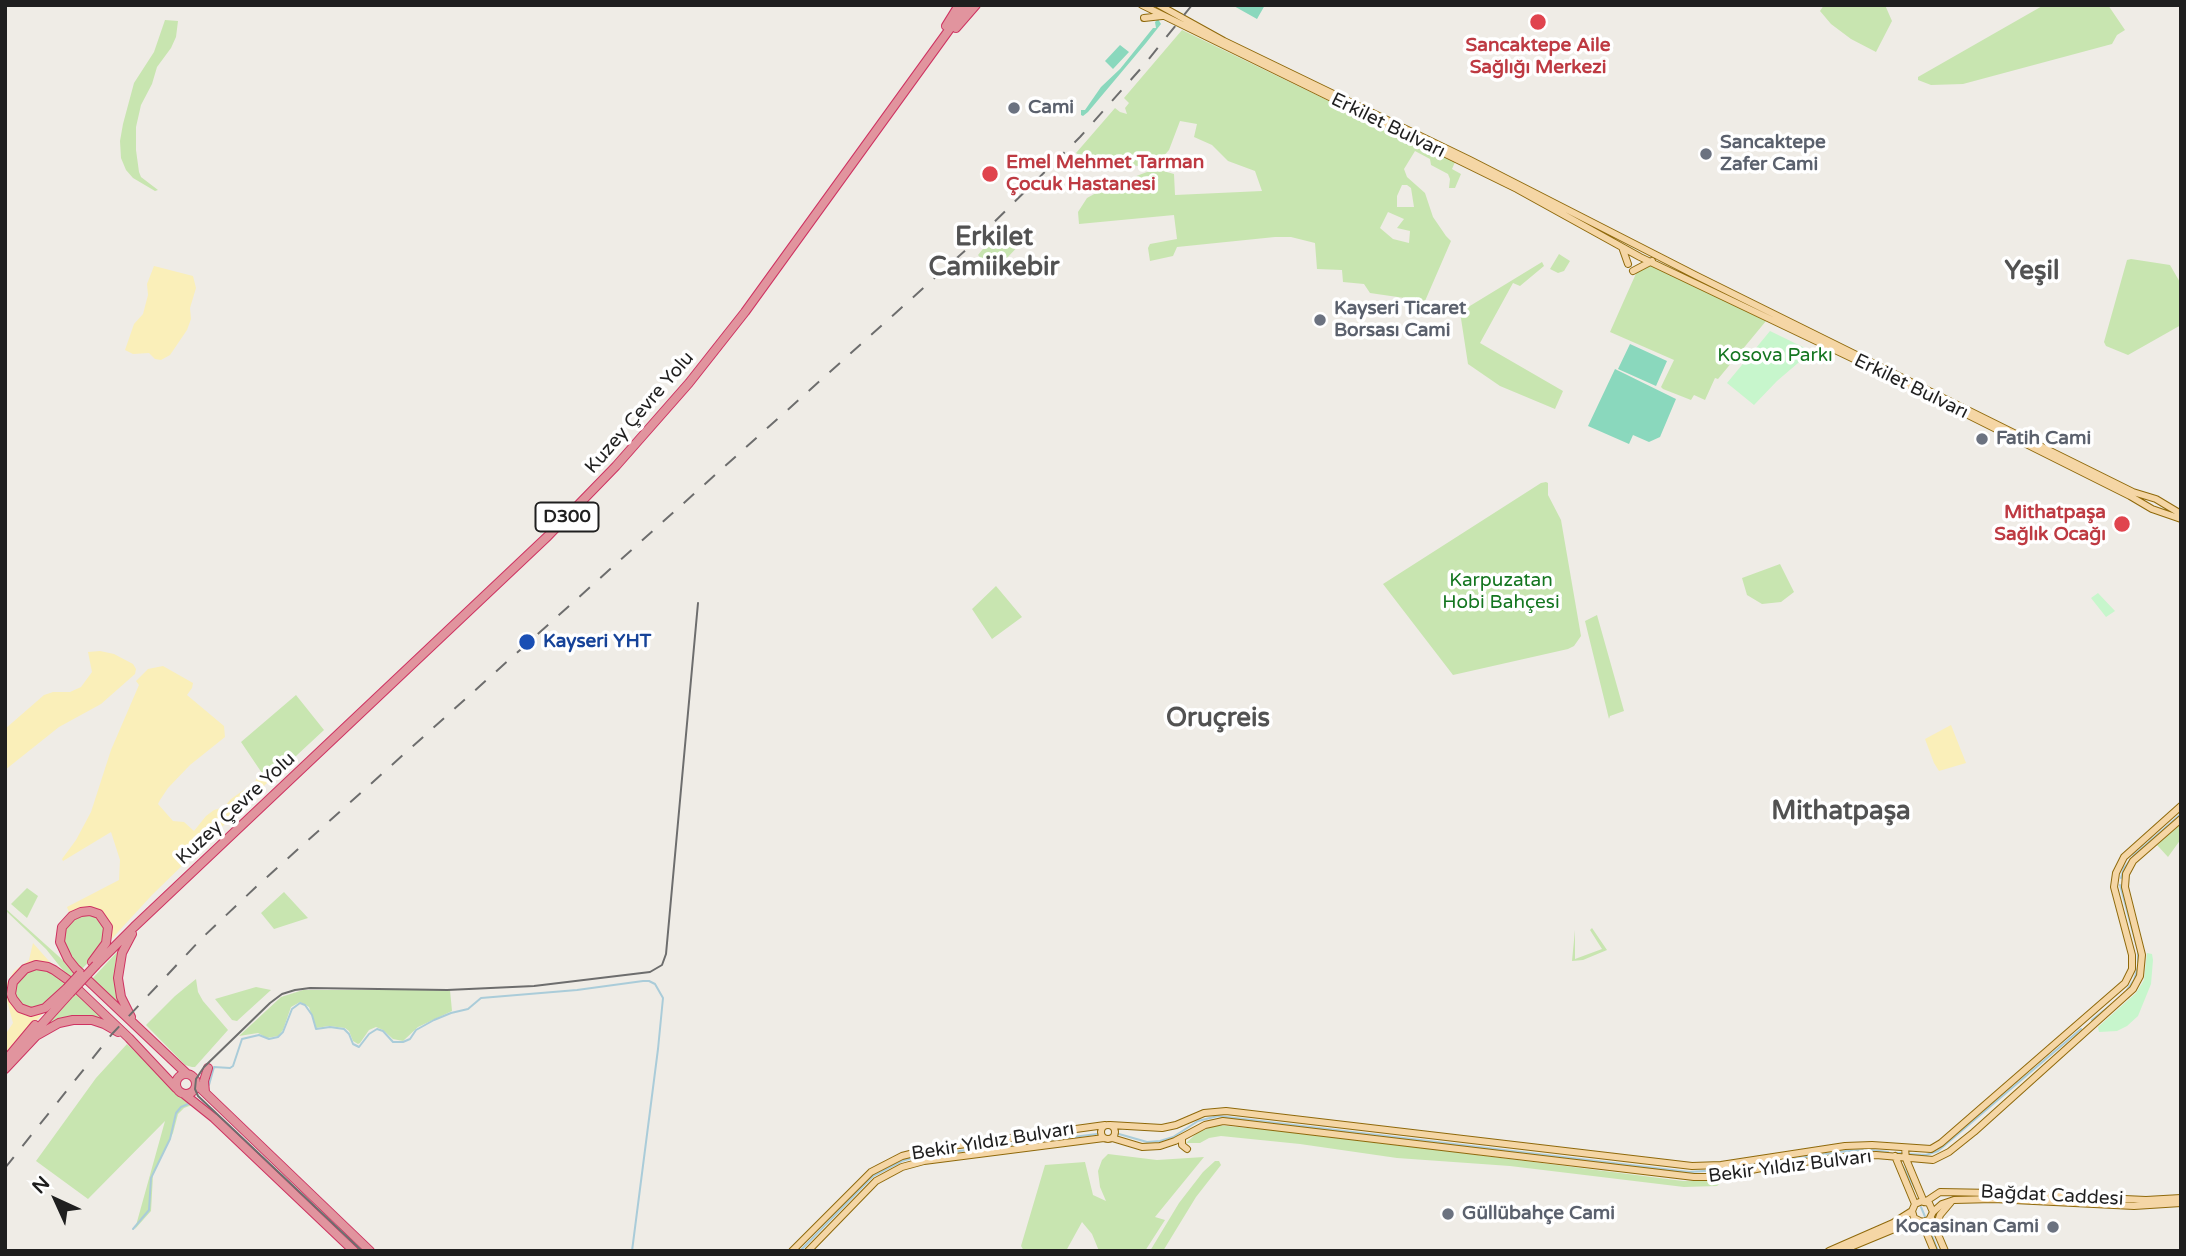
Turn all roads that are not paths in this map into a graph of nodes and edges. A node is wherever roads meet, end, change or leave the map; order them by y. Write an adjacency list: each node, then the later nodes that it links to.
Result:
1 (960, 5): 22 (highway, Kuzey Çevre Yolu / D300)
2 (967, 5): 8 (highway, Kuzey Çevre Yolu / D300)
3 (976, 5): 8 (highway)
4 (1142, 5): 6 (main road, Erkilet Bulvarı)
5 (1159, 5): 9 (main road, Erkilet Bulvarı)
6 (1164, 16): 7 (main road); 9 (main road, Erkilet Bulvarı)
7 (1144, 18)
8 (939, 44): 21 (highway, Kuzey Çevre Yolu / D300)
9 (1469, 162): 10 (main road, Erkilet Bulvarı); 11 (main road, Erkilet Bulvarı)
10 (1621, 246): 12 (main road, Erkilet Bulvarı); 13 (main road)
11 (1656, 255): 12 (main road); 15 (main road, Erkilet Bulvarı)
12 (1653, 263): 14 (main road); 16 (main road, Erkilet Bulvarı)
13 (1628, 264)
14 (1633, 271)
15 (2155, 499): 16 (main road); 17 (main road, Erkilet Bulvarı)
16 (2151, 508): 17 (main road, Erkilet Bulvarı)
17 (2166, 510): 18 (main road, Erkilet Bulvarı)
18 (2181, 516)
19 (2181, 806): 41 (main road, Bekir Yıldız Bulvarı)
20 (2181, 819): 45 (main road, Bekir Yıldız Bulvarı)
21 (167, 896): 22 (highway, Kuzey Çevre Yolu / D300); 26 (highway)
22 (94, 964): 23 (highway, D300, bridge); 24 (highway)
23 (68, 987): 23 (highway); 25 (highway); 29 (highway, D300); 31 (highway, D300)
24 (101, 992): 25 (highway); 26 (highway)
25 (92, 1002): 27 (highway)
26 (136, 1025): 28 (highway)
27 (129, 1038): 30 (highway); 31 (highway)
28 (164, 1051): 30 (highway); 33 (highway)
29 (5, 1060)
30 (153, 1062): 35 (highway)
31 (5, 1068)
32 (208, 1068): 36 (highway)
33 (187, 1074): 34 (highway); 35 (highway)
34 (196, 1084): 35 (highway); 36 (highway)
35 (180, 1091): 57 (highway)
36 (205, 1092): 58 (highway)
37 (1107, 1125): 38 (main road); 38 (main road); 40 (main road, Bekir Yıldız Bulvarı); 59 (main road, Bekir Yıldız Bulvarı)
38 (1108, 1138): 39 (main road, Bekir Yıldız Bulvarı); 60 (main road, Bekir Yıldız Bulvarı)
39 (1182, 1138): 42 (main road); 43 (main road, Bekir Yıldız Bulvarı)
40 (1894, 1147): 41 (main road, Bekir Yıldız Bulvarı); 43 (main road)
41 (1905, 1148): 44 (main road)
42 (1187, 1149)
43 (1896, 1158): 44 (main road, Bekir Yıldız Bulvarı); 53 (main road)
44 (1906, 1158): 45 (main road, Bekir Yıldız Bulvarı); 46 (main road)
45 (1917, 1160): 46 (main road)
46 (1910, 1169): 47 (main road)
47 (1919, 1191): 48 (main road, Bağdat Caddesi); 51 (main road)
48 (1940, 1192): 49 (main road, Bağdat Caddesi); 51 (main road)
49 (2181, 1198)
50 (1954, 1200): 52 (main road, Bağdat Caddesi); 54 (main road, Bağdat Caddesi); 56 (main road)
51 (1925, 1202): 53 (main road); 54 (main road)
52 (2181, 1203)
53 (1914, 1208): 55 (main road); 61 (main road)
54 (1932, 1215): 55 (main road, Bağdat Caddesi); 56 (main road)
55 (1919, 1221): 62 (main road, Bağdat Caddesi); 63 (main road)
56 (1936, 1227): 64 (main road)
57 (354, 1251)
58 (369, 1251)
59 (792, 1251)
60 (808, 1251)
61 (1829, 1251)
62 (1841, 1251)
63 (1934, 1251)
64 (1945, 1251)

